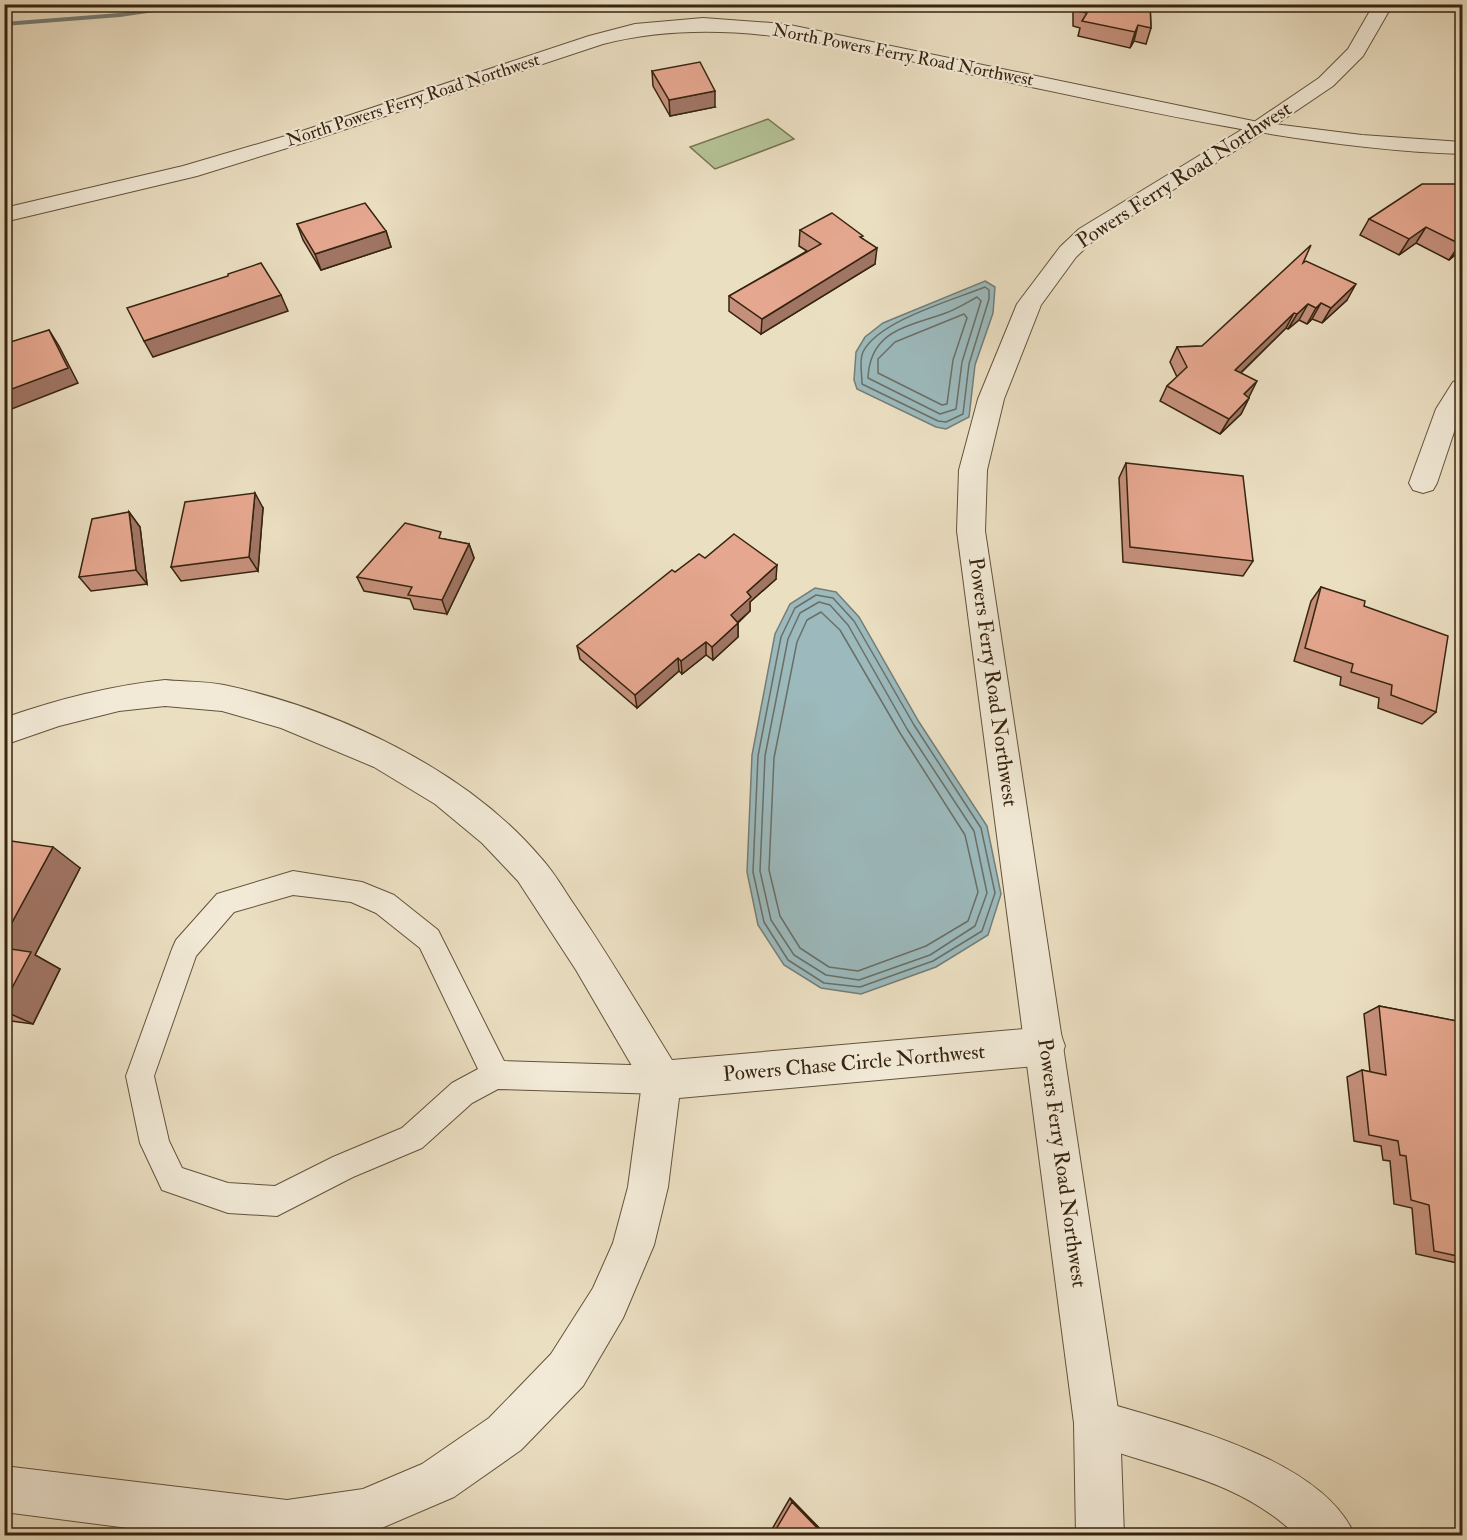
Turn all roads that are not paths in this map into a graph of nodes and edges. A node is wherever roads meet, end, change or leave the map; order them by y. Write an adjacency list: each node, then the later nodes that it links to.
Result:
1 (1384, 4): 2 (street, Powers Ferry Road Northwest)
2 (1258, 128): 3 (street, North Powers Ferry Road Northwest); 4 (street, North Powers Ferry Road Northwest); 8 (street, Powers Ferry Road Northwest)
3 (1462, 148)
4 (4, 215)
5 (1462, 388): 6 (street)
6 (1423, 483)
7 (4, 732): 10 (street)
8 (1046, 1046): 10 (street, Powers Chase Circle Northwest); 11 (street, Powers Ferry Road Northwest)
9 (496, 1075): 9 (lane); 10 (lane)
10 (662, 1080): 12 (street)
11 (1097, 1423): 13 (street, Powers Ferry Road Northwest); 14 (street)
12 (4, 1489)
13 (1100, 1536)
14 (1331, 1536)

